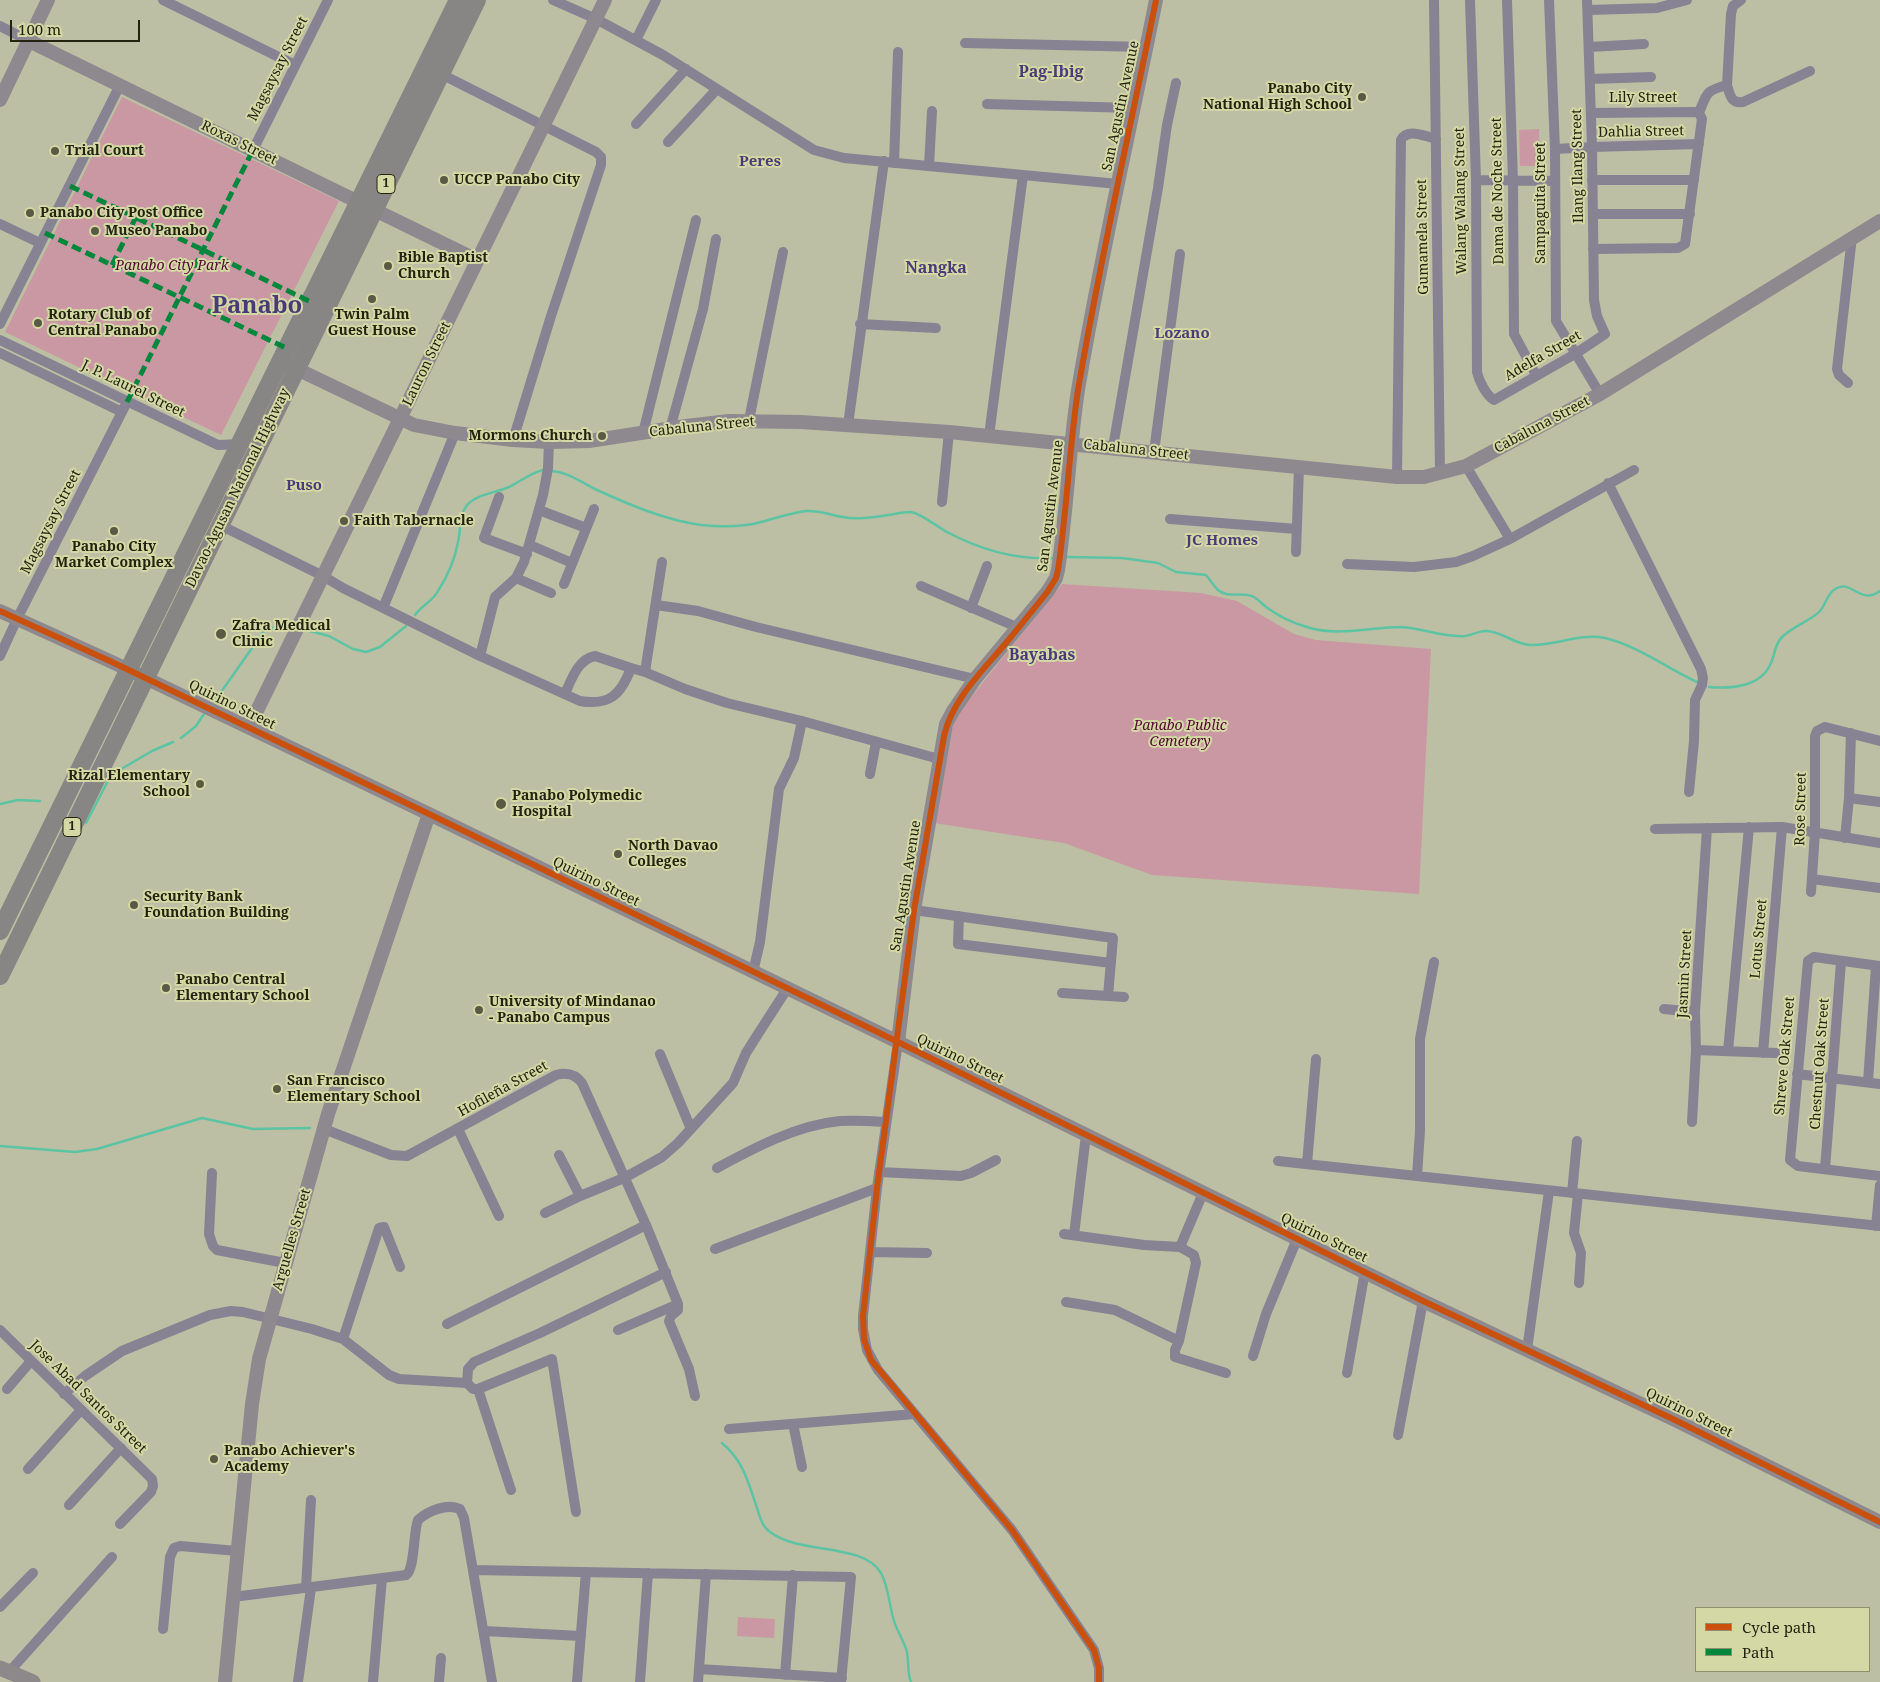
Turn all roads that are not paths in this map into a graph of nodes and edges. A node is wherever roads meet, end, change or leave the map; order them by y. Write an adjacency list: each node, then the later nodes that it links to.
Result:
1 (48, 0): 20 (street)
2 (164, 0): 26 (street)
3 (327, 0): 26 (street, Magsaysay Street)
4 (458, 0): 27 (highway, Davao-Agusan National Highway / 1)
5 (477, 0): 27 (highway, Davao-Agusan National Highway / 1)
6 (553, 0): 17 (street)
7 (605, 0): 17 (street, Lauron Street)
8 (656, 0): 19 (street)
9 (1156, 0): 23 (street, San Agustin Avenue)
10 (1434, 0): 44 (street, Gumamela Street)
11 (1470, 0): 53 (street, Walang Walang Street)
12 (1507, 0): 54 (street, Dama de Noche Street)
13 (1549, 0): 48 (street, Sampaguita Street)
14 (1687, 0): 16 (street)
15 (1741, 0): 34 (street)
16 (1588, 5): 24 (street, Ilang Ilang Street)
17 (596, 19): 19 (street); 43 (street, Lauron Street)
18 (0, 26): 20 (street, Roxas Street)
19 (636, 40): 28 (street)
20 (29, 41): 33 (street, Roxas Street); 36 (street)
21 (965, 43): 23 (street)
22 (1644, 44): 24 (street)
23 (1146, 47): 38 (street, San Agustin Avenue)
24 (1589, 47): 31 (street, Ilang Ilang Street)
25 (898, 52): 50 (street)
26 (295, 65): 49 (street, Magsaysay Street)
27 (433, 70): 43 (street); 59 (highway, Davao-Agusan National Highway / 1)
28 (686, 70): 35 (street); 42 (street)
29 (1810, 71): 34 (street)
30 (1651, 77): 31 (street)
31 (1590, 79): 40 (street, Ilang Ilang Street)
32 (1176, 83): 100 (street)
33 (120, 85): 49 (street, Roxas Street); 67 (street)
34 (1727, 85): 41 (street)
35 (716, 89): 45 (street); 50 (street)
36 (0, 100)
37 (987, 104): 38 (street)
38 (1133, 108): 58 (street, San Agustin Avenue)
39 (932, 111): 51 (street)
40 (1591, 112): 41 (street, Lily Street); 47 (street, Ilang Ilang Street)
41 (1697, 113): 46 (street)
42 (636, 124)
43 (544, 126): 71 (street, Lauron Street); 96 (street)
44 (1436, 138): 106 (street, Gumamela Street); 107 (street)
45 (668, 142)
46 (1699, 144): 47 (street, Dahlia Street); 56 (street)
47 (1592, 146): 48 (street, Dahlia Street); 55 (street, Ilang Ilang Street)
48 (1555, 149): 57 (street, Sampaguita Street)
49 (253, 150): 59 (street, Roxas Street)
50 (889, 162): 51 (street); 74 (street)
51 (929, 166): 52 (street)
52 (1023, 175): 58 (street); 95 (street)
53 (1476, 180): 54 (street); 85 (street, Walang Walang Street)
54 (1513, 180): 57 (street); 82 (street, Dama de Noche Street)
55 (1592, 180): 56 (street); 60 (street, Ilang Ilang Street)
56 (1694, 180): 61 (street)
57 (1555, 181): 79 (street, Sampaguita Street)
58 (1118, 184): 99 (street, San Agustin Avenue)
59 (366, 206): 71 (street, Roxas Street); 72 (highway, Davao-Agusan National Highway / 1)
60 (1593, 214): 61 (street); 68 (street, Ilang Ilang Street)
61 (1690, 214): 68 (street)
62 (696, 220): 93 (street)
63 (1880, 221): 65 (street, Cabaluna Street)
64 (0, 224): 67 (street)
65 (1852, 236): 83 (street); 84 (street, Cabaluna Street)
66 (716, 239): 91 (street)
67 (40, 243): 73 (street)
68 (1593, 249): 76 (street, Ilang Ilang Street)
69 (783, 252): 89 (street)
70 (1180, 254): 102 (street)
71 (477, 260): 88 (street, Lauron Street)
72 (317, 305): 80 (highway, Davao-Agusan National Highway / 1); 81 (highway, Davao-Agusan National Highway / 1)
73 (0, 324)
74 (860, 324): 75 (street); 90 (street)
75 (936, 328)
76 (1604, 329): 79 (street, Adelfa Street)
77 (0, 340): 86 (street, J. P. Laurel Street)
78 (0, 353): 87 (street, J. P. Laurel Street)
79 (1575, 354): 82 (street, Adelfa Street); 84 (street, Sampaguita Street)
80 (280, 361): 81 (street, Cabaluna Street); 97 (highway, Davao-Agusan National Highway / 1)
81 (296, 369): 88 (street, Cabaluna Street); 101 (highway, Davao-Agusan National Highway / 1)
82 (1536, 375): 85 (street, Adelfa Street)
83 (1848, 383)
84 (1600, 394): 103 (street, Cabaluna Street)
85 (1490, 398)
86 (128, 402): 87 (street, Magsaysay Street); 97 (street, J. P. Laurel Street)
87 (122, 412): 133 (street, Magsaysay Street)
88 (399, 419): 94 (street, Cabaluna Street); 124 (street, Lauron Street)
89 (749, 420): 90 (street, Cabaluna Street); 91 (street, Cabaluna Street)
90 (848, 425): 92 (street, Cabaluna Street)
91 (670, 429): 93 (street, Cabaluna Street)
92 (949, 432): 95 (street, Cabaluna Street); 110 (street)
93 (643, 433): 98 (street, Cabaluna Street)
94 (456, 434): 96 (street, Cabaluna Street); 130 (street)
95 (989, 436): 99 (street, Cabaluna Street)
96 (514, 440): 98 (street, Cabaluna Street)
97 (240, 442): 101 (street); 138 (highway, Davao-Agusan National Highway / 1)
98 (549, 442): 112 (street)
99 (1071, 444): 100 (street, Cabaluna Street); 134 (street, San Agustin Avenue)
100 (1113, 447): 102 (street, Cabaluna Street)
101 (256, 450): 114 (highway, Davao-Agusan National Highway / 1)
102 (1154, 452): 104 (street, Cabaluna Street)
103 (1466, 466): 106 (street, Cabaluna Street); 117 (street)
104 (1299, 467): 107 (street, Cabaluna Street); 116 (street)
105 (1634, 470): 108 (street)
106 (1440, 474): 107 (street, Cabaluna Street)
107 (1397, 477)
108 (1608, 483): 117 (street); 150 (street)
109 (499, 497): 118 (street)
110 (942, 502)
111 (594, 509): 115 (street)
112 (539, 510): 115 (street); 118 (street)
113 (1170, 519): 116 (street)
114 (220, 525): 124 (street); 140 (highway, Davao-Agusan National Highway / 1)
115 (586, 528): 120 (street)
116 (1296, 529): 119 (street)
117 (1510, 539): 122 (street)
118 (528, 549): 120 (street); 125 (street)
119 (1296, 552)
120 (572, 562): 126 (street)
121 (662, 562): 129 (street)
122 (1347, 564)
123 (987, 566): 131 (street)
124 (323, 576): 130 (street); 144 (street, Lauron Street)
125 (516, 578): 128 (street); 136 (street)
126 (564, 584)
127 (921, 586): 131 (street)
128 (551, 593)
129 (656, 605): 139 (street); 141 (street)
130 (383, 608): 136 (street)
131 (971, 608): 134 (street)
132 (0, 611): 133 (street, Quirino Street)
133 (17, 619): 135 (street, Magsaysay Street); 138 (street, Quirino Street)
134 (1019, 628): 141 (street, San Agustin Avenue)
135 (0, 656)
136 (480, 656): 142 (street)
137 (631, 668): 139 (street); 142 (street); 142 (street)
138 (128, 669): 140 (street, Quirino Street); 166 (highway, Davao-Agusan National Highway / 1)
139 (645, 672): 143 (street)
140 (146, 678): 144 (street, Quirino Street); 167 (highway, Davao-Agusan National Highway / 1)
141 (975, 679): 148 (street, San Agustin Avenue)
142 (565, 694)
143 (802, 721): 147 (street); 172 (street)
144 (249, 727): 153 (street, Quirino Street)
145 (1851, 733): 146 (street); 151 (street); 158 (street, Rose Street)
146 (1880, 741)
147 (876, 742): 148 (street); 149 (street)
148 (939, 759): 164 (street, San Agustin Avenue)
149 (870, 774)
150 (1689, 792)
151 (1849, 798): 152 (street); 159 (street)
152 (1880, 802)
153 (429, 814): 172 (street, Quirino Street); 194 (street, Arguelles Street)
154 (1748, 827): 155 (street); 156 (street); 182 (street)
155 (1782, 827): 158 (street); 183 (street, Lotus Street)
156 (1707, 828): 157 (street); 179 (street, Jasmin Street)
157 (1655, 829)
158 (1815, 832): 159 (street); 161 (street, Rose Street)
159 (1846, 838): 160 (street)
160 (1880, 843)
161 (1812, 879): 162 (street); 163 (street, Rose Street)
162 (1880, 888)
163 (1811, 892)
164 (914, 910): 165 (street); 180 (street, San Agustin Avenue)
165 (959, 916): 170 (street); 170 (street)
166 (0, 931)
167 (8, 940): 173 (highway, Davao-Agusan National Highway / 1)
168 (1434, 962): 206 (street)
169 (1841, 962): 171 (street); 187 (street, Shreve Oak Street); 188 (street, Chestnut Oak Street)
170 (1111, 963): 176 (street)
171 (1878, 966): 189 (street)
172 (753, 972): 174 (street, Quirino Street)
173 (0, 976)
174 (787, 989): 180 (street, Quirino Street); 193 (street)
175 (1062, 993): 176 (street)
176 (1108, 996): 177 (street)
177 (1124, 997)
178 (1664, 1010): 179 (street)
179 (1695, 1012): 181 (street, Jasmin Street)
180 (898, 1042): 191 (street); 196 (street, Quirino Street)
181 (1696, 1050): 182 (street); 192 (street, Jasmin Street)
182 (1728, 1051): 183 (street)
183 (1764, 1053): 184 (street)
184 (1776, 1053)
185 (660, 1054): 193 (street)
186 (1316, 1059): 201 (street)
187 (1797, 1074): 188 (street); 203 (street, Shreve Oak Street)
188 (1833, 1078): 189 (street); 203 (street, Chestnut Oak Street)
189 (1868, 1082): 190 (street)
190 (1880, 1084)
191 (886, 1122): 202 (street); 204 (street)
192 (1692, 1122)
193 (691, 1129): 208 (street)
194 (324, 1130): 195 (street, Hofileña Street); 224 (street, Arguelles Street)
195 (458, 1130): 208 (street, Hofileña Street); 216 (street)
196 (1086, 1135): 212 (street, Quirino Street); 220 (street)
197 (1577, 1141): 213 (street)
198 (559, 1155): 214 (street)
199 (996, 1160): 204 (street)
200 (1278, 1161): 201 (street)
201 (1307, 1164): 206 (street)
202 (717, 1168)
203 (1826, 1169): 207 (street)
204 (879, 1172): 210 (street)
205 (212, 1173): 224 (street)
206 (1416, 1176): 211 (street)
207 (1880, 1176)
208 (624, 1178): 214 (street); 217 (street, Hofileña Street)
209 (1880, 1185): 218 (street)
210 (877, 1188): 221 (street); 222 (street)
211 (1549, 1191): 213 (street); 238 (street)
212 (1203, 1192): 219 (street, Quirino Street); 220 (street)
213 (1575, 1194): 218 (street); 228 (street)
214 (580, 1196): 215 (street)
215 (545, 1213)
216 (499, 1216)
217 (646, 1225): 227 (street, Hofileña Street); 233 (street)
218 (1878, 1226)
219 (1297, 1239): 226 (street, Quirino Street); 239 (street)
220 (1180, 1247): 237 (street)
221 (715, 1249)
222 (870, 1252): 223 (street); 249 (street)
223 (927, 1253)
224 (285, 1263): 232 (street, Arguelles Street)
225 (400, 1266): 236 (street)
226 (1365, 1271): 229 (street, Quirino Street); 242 (street)
227 (666, 1272): 231 (street, Hofileña Street); 243 (street)
228 (1579, 1283)
229 (1423, 1301): 238 (street, Quirino Street); 252 (street)
230 (1066, 1302): 237 (street)
231 (678, 1304): 235 (street); 247 (street)
232 (270, 1319): 236 (street); 246 (street); 262 (street, Arguelles Street)
233 (447, 1324)
234 (0, 1330): 240 (street, Jose Abad Santos Street)
235 (618, 1330)
236 (343, 1339): 243 (street)
237 (1179, 1341): 241 (street)
238 (1526, 1350): 260 (street, Quirino Street)
239 (1254, 1356)
240 (31, 1361): 244 (street); 246 (street, Jose Abad Santos Street)
241 (1226, 1373)
242 (1347, 1373)
243 (467, 1383): 245 (street)
244 (7, 1389)
245 (478, 1390): 256 (street); 259 (street)
246 (64, 1394): 248 (street, Jose Abad Santos Street)
247 (696, 1396)
248 (81, 1410): 253 (street, Jose Abad Santos Street); 255 (street)
249 (916, 1414): 250 (street); 291 (street)
250 (793, 1424): 251 (street); 254 (street)
251 (729, 1429)
252 (1398, 1435)
253 (121, 1448): 258 (street); 261 (street, Jose Abad Santos Street)
254 (802, 1467)
255 (28, 1469)
256 (511, 1490)
257 (311, 1500): 271 (street)
258 (69, 1505)
259 (576, 1512)
260 (1880, 1522)
261 (120, 1524)
262 (237, 1551): 272 (street, Arguelles Street); 274 (street)
263 (112, 1557): 278 (street)
264 (473, 1570): 265 (street); 270 (street); 275 (street)
265 (586, 1572): 267 (street); 276 (street)
266 (33, 1573): 273 (street)
267 (648, 1573): 268 (street); 289 (street)
268 (706, 1574): 269 (street); 279 (street)
269 (793, 1576): 280 (street); 281 (street)
270 (382, 1578): 271 (street); 285 (street)
271 (308, 1588): 272 (street); 284 (street)
272 (233, 1597): 283 (street, Arguelles Street)
273 (0, 1607)
274 (163, 1629)
275 (484, 1631): 276 (street); 287 (street)
276 (580, 1636): 288 (street)
277 (441, 1658): 286 (street)
278 (4, 1670): 282 (main road)
279 (699, 1670): 280 (street); 290 (street)
280 (785, 1675): 281 (street)
281 (842, 1680)
282 (33, 1682)
283 (225, 1682)
284 (298, 1682)
285 (373, 1682)
286 (439, 1682)
287 (492, 1682)
288 (577, 1682)
289 (640, 1682)
290 (698, 1682)
291 (1099, 1682)

